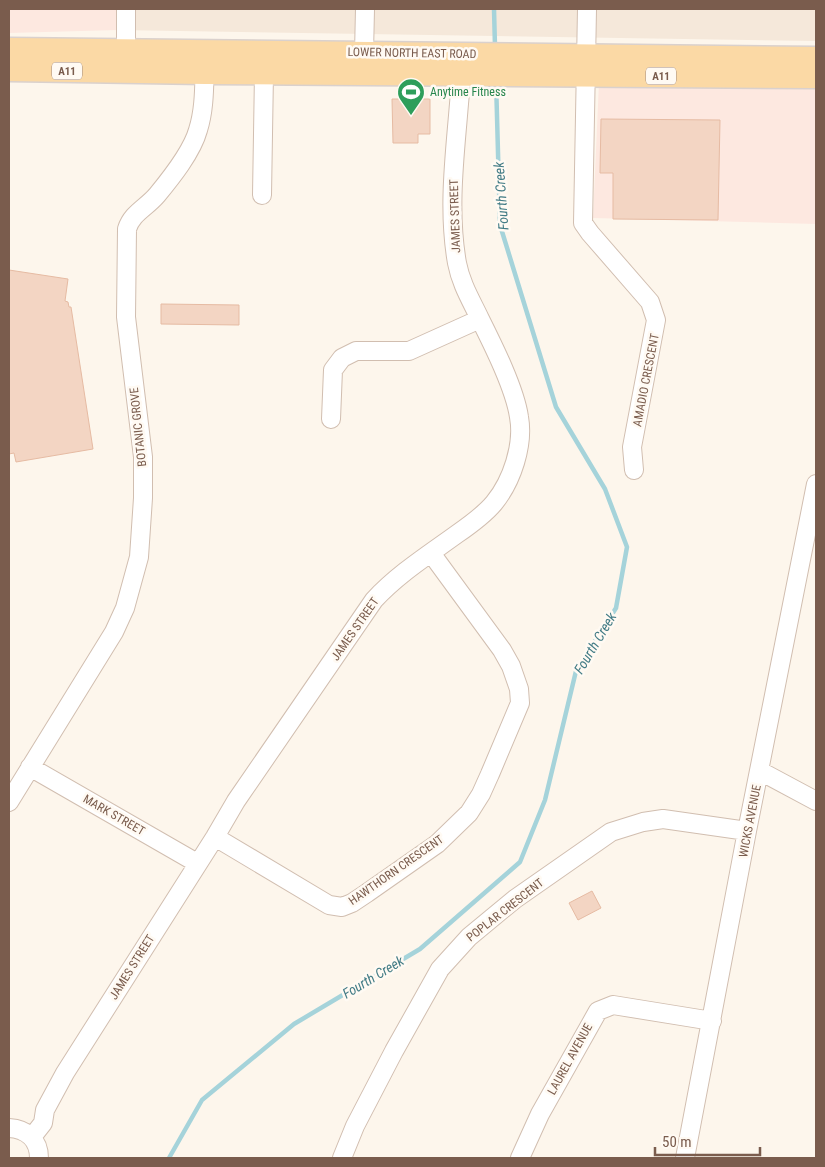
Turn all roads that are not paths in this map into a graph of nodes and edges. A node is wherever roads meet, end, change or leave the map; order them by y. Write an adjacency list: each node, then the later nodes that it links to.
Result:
1 (126, 9): 7 (street)
2 (365, 9): 5 (street)
3 (586, 9): 10 (street, AMADIO CRESCENT)
4 (9, 49): 7 (main road, LOWER NORTH EAST ROAD / A11)
5 (364, 53): 8 (main road, LOWER NORTH EAST ROAD / A11); 9 (main road, LOWER NORTH EAST ROAD / A11)
6 (816, 58): 10 (main road, LOWER NORTH EAST ROAD / A11)
7 (126, 61): 8 (main road, LOWER NORTH EAST ROAD / A11); 11 (main road, LOWER NORTH EAST ROAD / A11)
8 (205, 62): 12 (main road, LOWER NORTH EAST ROAD / A11); 21 (street, BOTANIC GROVE)
9 (485, 65): 10 (main road, LOWER NORTH EAST ROAD / A11); 12 (main road, LOWER NORTH EAST ROAD / A11); 15 (street, JAMES STREET)
10 (586, 66): 13 (main road, LOWER NORTH EAST ROAD / A11); 17 (street, AMADIO CRESCENT)
11 (9, 70)
12 (264, 73): 14 (street)
13 (816, 77)
14 (262, 195)
15 (480, 319): 16 (street); 20 (street, JAMES STREET)
16 (332, 419)
17 (634, 470)
18 (816, 484): 19 (street, WICKS AVENUE)
19 (811, 543): 22 (street, WICKS AVENUE)
20 (431, 553): 26 (street, JAMES STREET); 26 (street, HAWTHORN CRESCENT)
21 (30, 767): 24 (street, BOTANIC GROVE); 27 (street, MARK STREET)
22 (760, 771): 23 (street); 25 (street, WICKS AVENUE)
23 (816, 801)
24 (9, 802)
25 (747, 831): 28 (street, WICKS AVENUE); 32 (street, POPLAR CRESCENT)
26 (215, 837): 27 (street, JAMES STREET)
27 (197, 863): 30 (street, JAMES STREET)
28 (712, 1021): 33 (street, LAUREL AVENUE); 34 (street, WICKS AVENUE)
29 (9, 1128): 30 (street)
30 (32, 1137): 31 (street)
31 (39, 1158)
32 (342, 1158)
33 (520, 1158)
34 (685, 1158)

